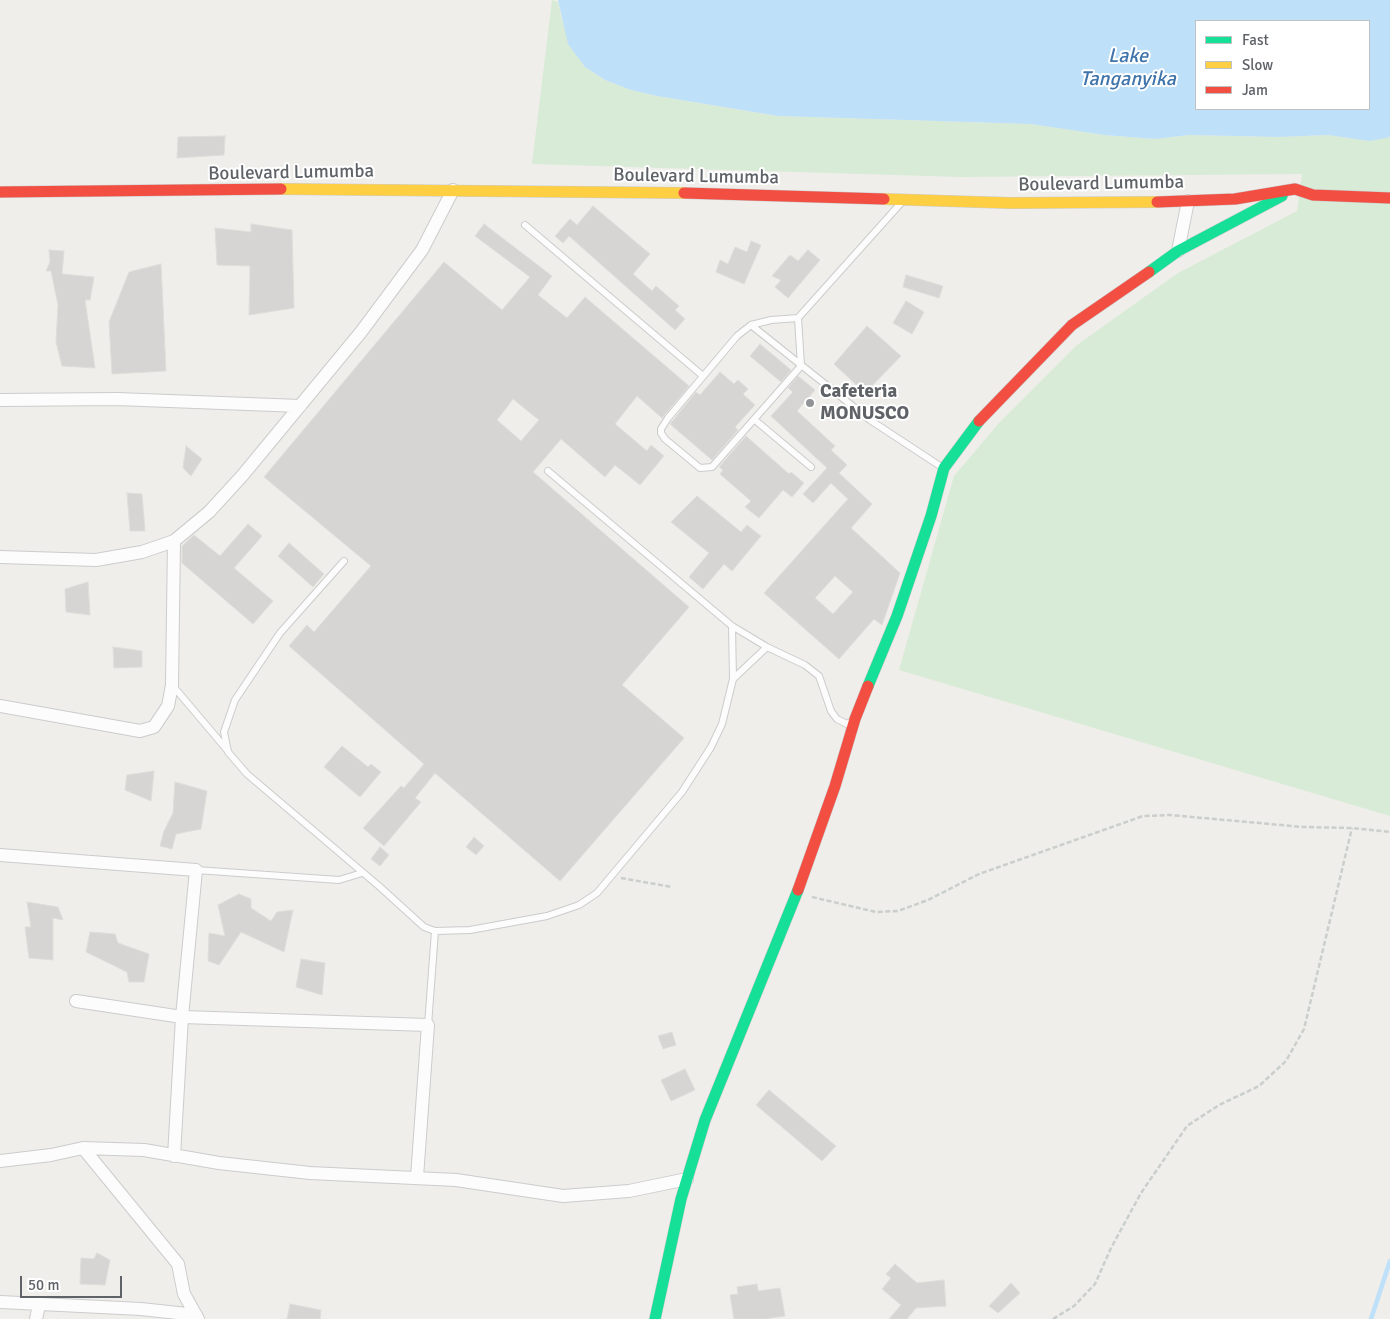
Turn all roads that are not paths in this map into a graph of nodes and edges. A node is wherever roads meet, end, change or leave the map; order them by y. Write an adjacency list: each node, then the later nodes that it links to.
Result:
1 (1295, 189): 4 (street, Boulevard Lumumba); 6 (street, Boulevard Lumumba); 8 (street)
2 (453, 190): 3 (street, Boulevard Lumumba); 5 (street, Boulevard Lumumba); 14 (street)
3 (0, 192)
4 (1390, 198)
5 (903, 200): 6 (street, Boulevard Lumumba); 9 (lane)
6 (1188, 201): 8 (street)
7 (525, 225): 12 (lane)
8 (1178, 251): 17 (street)
9 (798, 318): 10 (lane); 11 (lane)
10 (751, 325): 11 (lane); 12 (lane)
11 (801, 366): 15 (lane); 17 (lane)
12 (703, 376): 15 (lane)
13 (0, 400): 14 (street)
14 (300, 406): 19 (street)
15 (755, 420): 16 (lane)
16 (810, 467)
17 (944, 468): 27 (street)
18 (548, 471): 22 (lane)
19 (174, 541): 20 (street); 25 (street)
20 (0, 557)
21 (344, 561): 28 (lane)
22 (732, 626): 23 (lane); 24 (lane)
23 (767, 647): 24 (lane); 27 (lane)
24 (733, 679): 32 (lane)
25 (172, 685): 26 (street); 28 (lane)
26 (0, 706)
27 (855, 719): 40 (street)
28 (228, 752): 31 (lane)
29 (0, 855): 30 (street)
30 (196, 870): 31 (lane); 34 (street)
31 (362, 873): 32 (lane)
32 (435, 931): 35 (lane)
33 (76, 1001): 34 (street)
34 (182, 1017): 35 (street); 37 (street)
35 (428, 1025): 39 (street)
36 (83, 1148): 37 (street); 38 (street); 43 (street)
37 (174, 1156): 39 (street)
38 (0, 1161)
39 (417, 1178): 40 (street)
40 (687, 1179): 45 (street)
41 (0, 1302): 42 (street)
42 (39, 1306): 43 (street); 44 (street)
43 (197, 1317)
44 (36, 1319)
45 (655, 1319)

